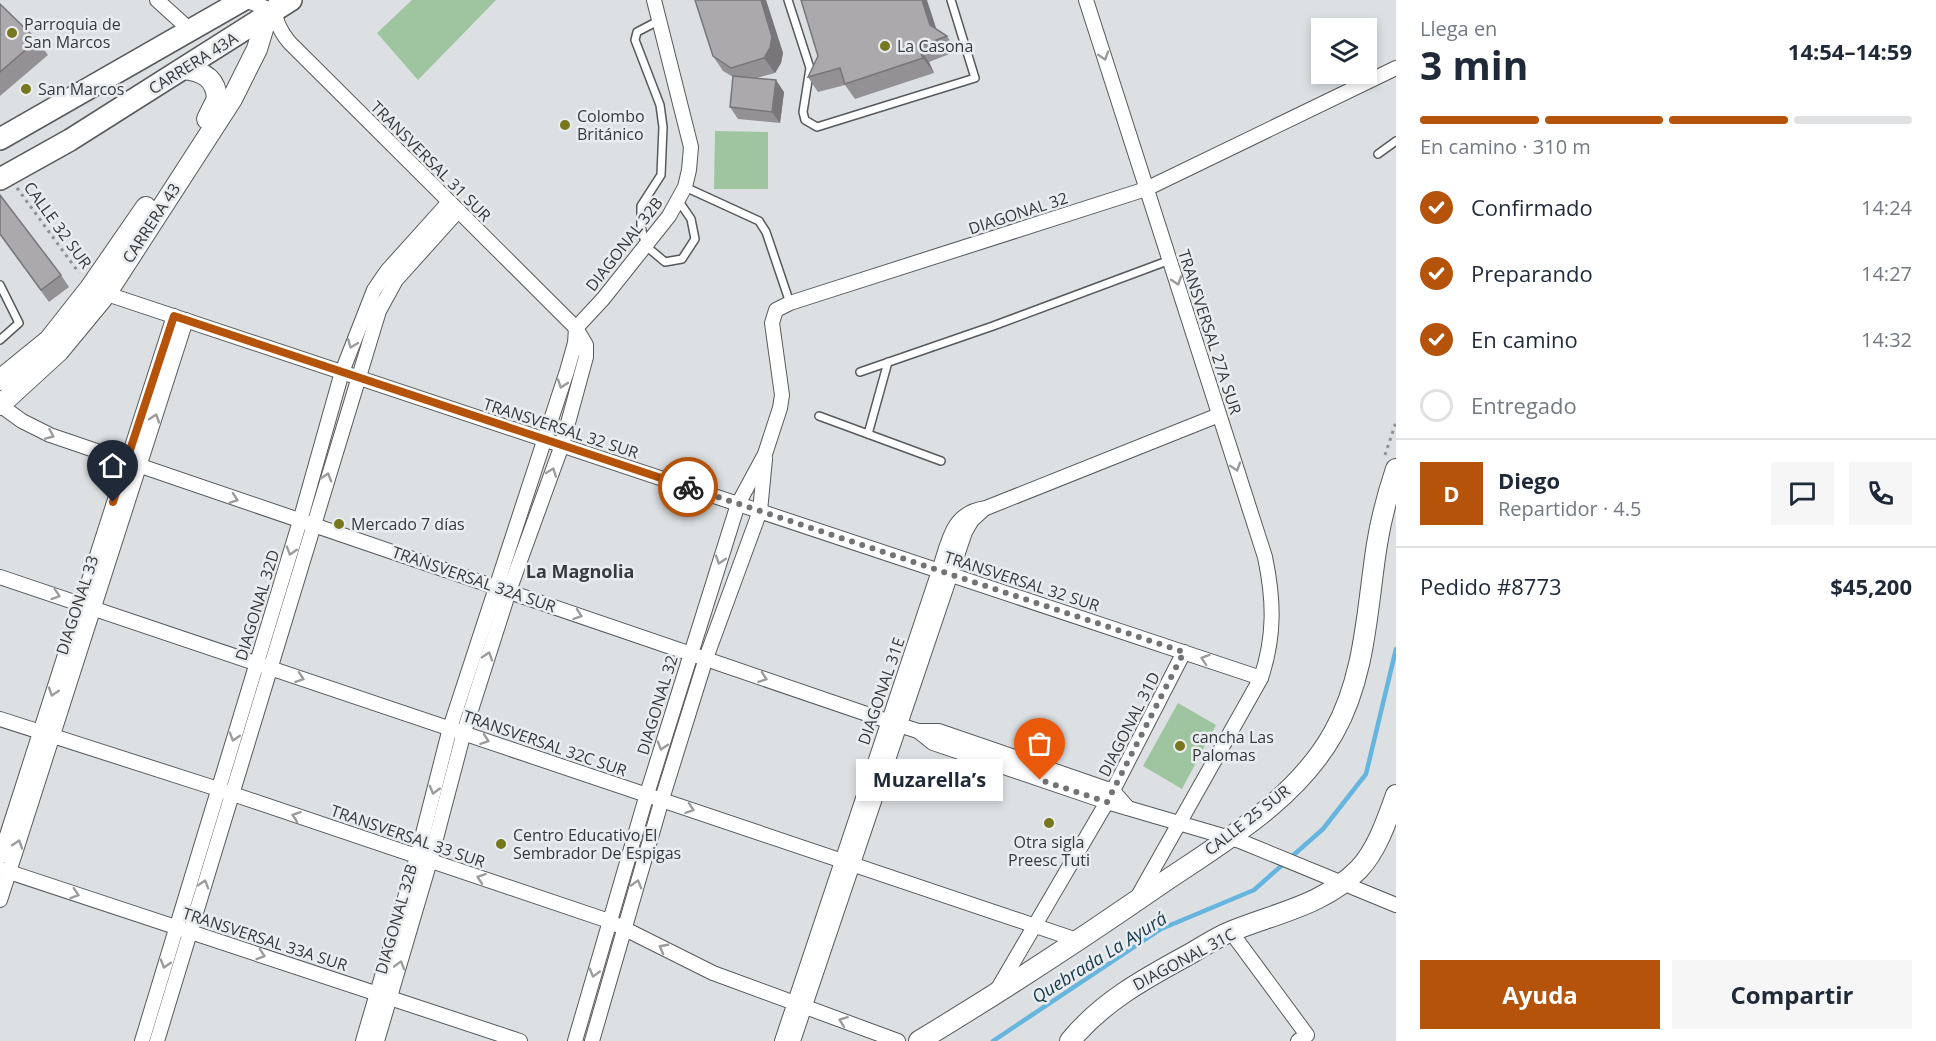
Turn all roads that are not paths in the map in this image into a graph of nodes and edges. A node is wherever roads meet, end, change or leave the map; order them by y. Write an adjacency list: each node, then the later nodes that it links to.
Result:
1 (157, 0): 9 (street)
2 (244, 0): 7 (street); 9 (main road, CARRERA 43A)
3 (654, 0): 8 (street, DIAGONAL 32B)
4 (788, 0): 5 (lane)
5 (951, 0)
6 (1086, 0): 16 (street, TRANSVERSAL 27A SUR, one-way to 16)
7 (277, 7): 11 (main road, CARRERA 43A); 18 (street, TRANSVERSAL 31 SUR); 22 (main road, CARRERA 43)
8 (660, 20): 17 (street, DIAGONAL 32B); 19 (lane)
9 (190, 30): 12 (main road, CARRERA 43A)
10 (1396, 68): 16 (street, DIAGONAL 32)
11 (183, 69): 15 (main road, CARRERA 43A); 22 (main road, CARRERA 43)
12 (0, 138)
13 (1396, 141): 14 (lane)
14 (1378, 154)
15 (4, 177)
16 (1146, 189): 20 (street, TRANSVERSAL 27A SUR); 23 (street, DIAGONAL 32)
17 (682, 193): 19 (street, DIAGONAL 32B); 19 (lane); 23 (lane)
18 (454, 207): 25 (street, TRANSVERSAL 31 SUR); 28 (street, DIAGONAL 32D, one-way to 28); 30 (street, DIAGONAL 32D)
19 (646, 246): 25 (street, DIAGONAL 32B)
20 (1170, 260): 27 (lane); 33 (street, TRANSVERSAL 27A SUR, one-way to 33)
21 (0, 285): 26 (lane)
22 (98, 291): 24 (street, TRANSVERSAL 32 SUR); 31 (main road, CARRERA 43); 32 (main road, CARRERA 43)
23 (790, 303): 38 (street, DIAGONAL 32)
24 (180, 318): 28 (street, TRANSVERSAL 32 SUR); 40 (street, DIAGONAL 33)
25 (576, 327): 36 (street, DIAGONAL 32B, one-way to 36); 37 (street, DIAGONAL 32B)
26 (0, 340)
27 (888, 362): 29 (lane); 35 (lane)
28 (342, 372): 30 (street, TRANSVERSAL 32 SUR); 44 (street, DIAGONAL 32D)
29 (860, 372)
30 (358, 378): 36 (street, TRANSVERSAL 32 SUR); 44 (street, DIAGONAL 32D, one-way to 30)
31 (0, 380)
32 (0, 405): 40 (street, TRANSVERSAL 32A SUR, one-way to 40)
33 (1219, 415): 45 (street, DIAGONAL 31E); 54 (street, TRANSVERSAL 27A SUR, one-way to 54)
34 (819, 416): 35 (lane)
35 (868, 434): 39 (lane)
36 (543, 439): 37 (street, TRANSVERSAL 32 SUR); 47 (street, DIAGONAL 32B)
37 (562, 445): 42 (street, TRANSVERSAL 32 SUR); 48 (street, DIAGONAL 32B, one-way to 37)
38 (765, 454): 42 (street, DIAGONAL 32); 43 (street, DIAGONAL 32)
39 (941, 461)
40 (133, 464): 44 (street, TRANSVERSAL 32A SUR, one-way to 44); 49 (street, DIAGONAL 33)
41 (1389, 466): 67 (main road, CALLE 25 SUR)
42 (738, 504): 43 (street, TRANSVERSAL 32 SUR); 51 (street, DIAGONAL 32, one-way to 51)
43 (760, 511): 45 (street, TRANSVERSAL 32 SUR); 52 (street, DIAGONAL 32)
44 (306, 523): 47 (street, TRANSVERSAL 32A SUR); 53 (street, DIAGONAL 32D)
45 (944, 572): 50 (street, TRANSVERSAL 32 SUR); 56 (street, DIAGONAL 31E)
46 (0, 577): 49 (street, TRANSVERSAL 32C SUR, one-way to 49)
47 (495, 586): 48 (street, TRANSVERSAL 32A SUR); 57 (street, DIAGONAL 32B)
48 (509, 591): 51 (street, TRANSVERSAL 32A SUR, one-way to 51); 58 (street, DIAGONAL 32B, one-way to 48)
49 (88, 606): 53 (street, TRANSVERSAL 32C SUR); 59 (street, DIAGONAL 33)
50 (1184, 652): 54 (street, TRANSVERSAL 32 SUR, one-way to 50); 63 (street, DIAGONAL 31D)
51 (691, 653): 52 (street, TRANSVERSAL 32A SUR); 61 (street, DIAGONAL 32, one-way to 61)
52 (706, 658): 56 (street, TRANSVERSAL 32A SUR, one-way to 56); 64 (street, DIAGONAL 32)
53 (263, 665): 57 (street, TRANSVERSAL 32C SUR, one-way to 57); 60 (street, DIAGONAL 32D)
54 (1261, 678): 66 (street)
55 (0, 719): 59 (street, TRANSVERSAL 33 SUR)
56 (894, 723): 63 (street, TRANSVERSAL 32A SUR); 70 (street, DIAGONAL 31E)
57 (450, 728): 58 (street, TRANSVERSAL 32C SUR); 69 (street, DIAGONAL 32B, one-way to 69)
58 (464, 732): 61 (street, TRANSVERSAL 32C SUR, one-way to 61); 69 (street, DIAGONAL 32B)
59 (46, 734): 60 (street, TRANSVERSAL 33 SUR); 68 (street, DIAGONAL 33); 71 (street, DIAGONAL 33, one-way to 59)
60 (225, 791): 69 (street, TRANSVERSAL 33 SUR, one-way to 60); 79 (street, DIAGONAL 32D)
61 (647, 794): 64 (street, TRANSVERSAL 32C SUR); 76 (street, DIAGONAL 32)
62 (1396, 795): 65 (main road, DIAGONAL 31C)
63 (1110, 797): 66 (street, TRANSVERSAL 32A SUR); 77 (street, DIAGONAL 31D)
64 (662, 799): 70 (street, TRANSVERSAL 32C SUR, one-way to 70); 78 (street, DIAGONAL 32, one-way to 64)
65 (1392, 816): 72 (main road, DIAGONAL 31C)
66 (1180, 823): 67 (street, TRANSVERSAL 32A SUR); 74 (street)
67 (1238, 840): 72 (street, TRANSVERSAL 32A SUR); 74 (main road, CALLE 25 SUR)
68 (0, 857)
69 (424, 859): 76 (street, TRANSVERSAL 33 SUR, one-way to 69); 82 (street, DIAGONAL 32B)
70 (847, 862): 77 (street, TRANSVERSAL 32C SUR); 84 (street, DIAGONAL 31E)
71 (4, 870): 73 (street, DIAGONAL 33); 79 (street, TRANSVERSAL 33A SUR, one-way to 79)
72 (1336, 879): 75 (street); 80 (main road, DIAGONAL 31C)
73 (0, 900)
74 (1134, 903): 81 (main road, CALLE 25 SUR)
75 (1396, 904)
76 (609, 921): 78 (street, TRANSVERSAL 33 SUR); 91 (street, DIAGONAL 32, one-way to 91)
77 (1036, 926): 81 (street, TRANSVERSAL 32C SUR); 83 (street, DIAGONAL 31D)
78 (625, 928): 84 (street, TRANSVERSAL 33 SUR, one-way to 78); 92 (street, DIAGONAL 32)
79 (183, 929): 82 (street, TRANSVERSAL 33A SUR, one-way to 82); 86 (street, DIAGONAL 32D, one-way to 86); 87 (street, DIAGONAL 32D)
80 (1231, 932): 85 (street); 97 (main road, DIAGONAL 31C)
81 (1080, 941): 83 (main road, CALLE 25 SUR)
82 (383, 996): 88 (street, DIAGONAL 32B); 89 (street, DIAGONAL 32B); 90 (street, TRANSVERSAL 33A SUR)
83 (993, 997): 96 (main road, CALLE 25 SUR)
84 (799, 1006): 93 (street, DIAGONAL 31E); 94 (street, DIAGONAL 31E); 95 (street, TRANSVERSAL 33 SUR, one-way to 84)
85 (1303, 1038)
86 (142, 1041)
87 (157, 1041)
88 (363, 1041)
89 (377, 1041)
90 (520, 1041)
91 (575, 1041)
92 (592, 1041)
93 (782, 1041)
94 (793, 1041)
95 (898, 1041)
96 (919, 1041)
97 (1070, 1041)

